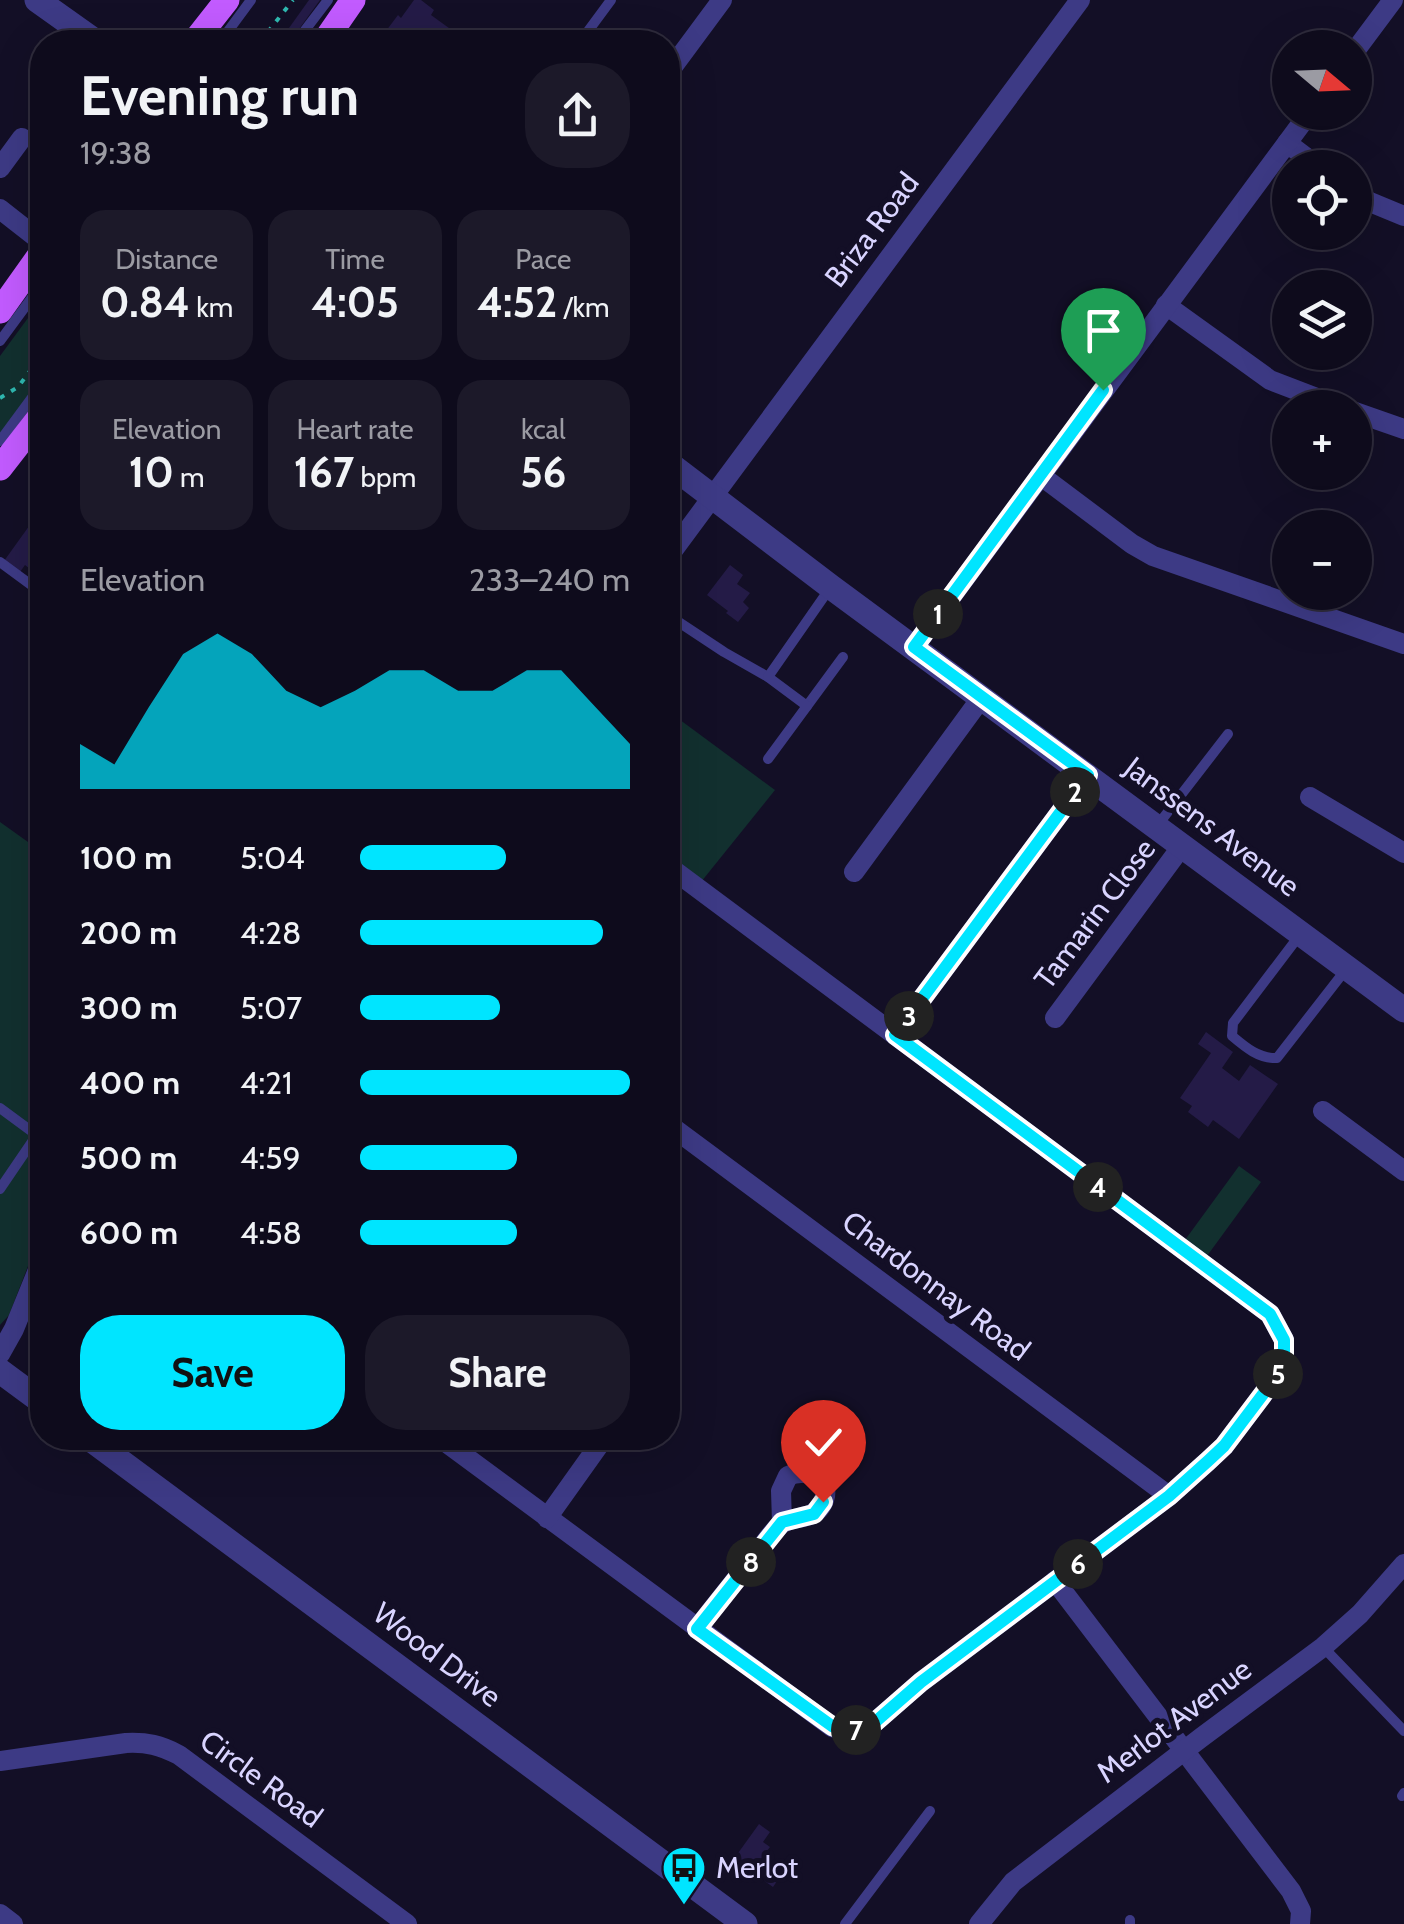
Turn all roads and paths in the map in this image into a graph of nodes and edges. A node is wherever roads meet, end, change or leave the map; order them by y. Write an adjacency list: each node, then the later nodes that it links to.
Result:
1 (38, 0): 11 (street)
2 (227, 0): 12 (main road)
3 (251, 0): 13 (lane)
4 (293, 0): 14 (path)
5 (328, 0): 15 (lane)
6 (353, 0): 16 (main road)
7 (611, 0): 17 (lane)
8 (722, 0): 19 (street)
9 (1080, 0): 43 (street, Briza Road)
10 (1393, 0): 18 (street)
11 (79, 30)
12 (203, 30)
13 (229, 30)
14 (269, 30)
15 (305, 30)
16 (332, 30)
17 (589, 30)
18 (1371, 30)
19 (680, 56)
20 (1297, 130): 22 (street)
21 (22, 138): 24 (street)
22 (1287, 143): 23 (street); 31 (street)
23 (1296, 150)
24 (0, 168)
25 (1372, 203): 27 (street)
26 (0, 209): 28 (street)
27 (1404, 216)
28 (30, 233)
29 (30, 269): 32 (main road)
30 (30, 300): 33 (lane)
31 (1166, 305): 35 (street); 42 (street)
32 (0, 311)
33 (0, 341)
34 (30, 371): 36 (path)
35 (1296, 390)
36 (0, 398)
37 (1372, 418): 38 (street)
38 (1404, 429)
39 (22, 442): 40 (main road)
40 (0, 468)
41 (680, 471): 43 (street, Janssens Avenue)
42 (1040, 475): 49 (street); 50 (street)
43 (712, 496): 44 (street, Briza Road); 47 (street, Janssens Avenue)
44 (680, 540)
45 (0, 562): 46 (lane)
46 (30, 584)
47 (831, 587): 50 (street, Janssens Avenue); 52 (lane)
48 (680, 623): 52 (lane)
49 (1404, 644)
50 (914, 647): 53 (street, Janssens Avenue)
51 (843, 656): 54 (lane)
52 (768, 676): 54 (lane)
53 (982, 697): 57 (street, Janssens Avenue); 62 (street)
54 (807, 706): 56 (lane)
55 (1228, 734): 59 (lane)
56 (768, 759)
57 (1088, 775): 59 (street, Janssens Avenue); 68 (street)
58 (1310, 797): 61 (street)
59 (1157, 827): 60 (street, Janssens Avenue)
60 (1182, 846): 64 (street, Janssens Avenue); 67 (street, Tamarin Close)
61 (1404, 853)
62 (854, 872)
63 (680, 875): 68 (street)
64 (1301, 934): 65 (street, Janssens Avenue); 65 (lane)
65 (1347, 968): 66 (street, Janssens Avenue)
66 (1404, 1010)
67 (1055, 1018)
68 (895, 1035): 83 (street)
69 (0, 1108): 71 (lane)
70 (1323, 1111): 74 (street)
71 (30, 1131)
72 (680, 1133): 83 (street, Chardonnay Road)
73 (30, 1150): 75 (lane)
74 (1404, 1172)
75 (0, 1190)
76 (30, 1290): 77 (street)
77 (0, 1354)
78 (0, 1370): 79 (street)
79 (30, 1393)
80 (106, 1450): 97 (street, Wood Drive)
81 (456, 1450): 84 (street)
82 (595, 1450): 84 (street)
83 (1169, 1496): 87 (street)
84 (547, 1518): 88 (street)
85 (782, 1522): 88 (street)
86 (1404, 1564): 89 (street, Merlot Avenue)
87 (1055, 1581): 88 (street); 91 (street)
88 (697, 1629)
89 (1323, 1648): 90 (lane); 91 (street, Merlot Avenue)
90 (1404, 1731)
91 (1185, 1750): 99 (street, Merlot Avenue); 100 (street)
92 (0, 1760): 96 (street, Circle Road)
93 (930, 1811): 98 (lane)
94 (0, 1914): 95 (street)
95 (13, 1924)
96 (407, 1924)
97 (745, 1924)
98 (845, 1924)
99 (978, 1924)
100 (1300, 1924)

